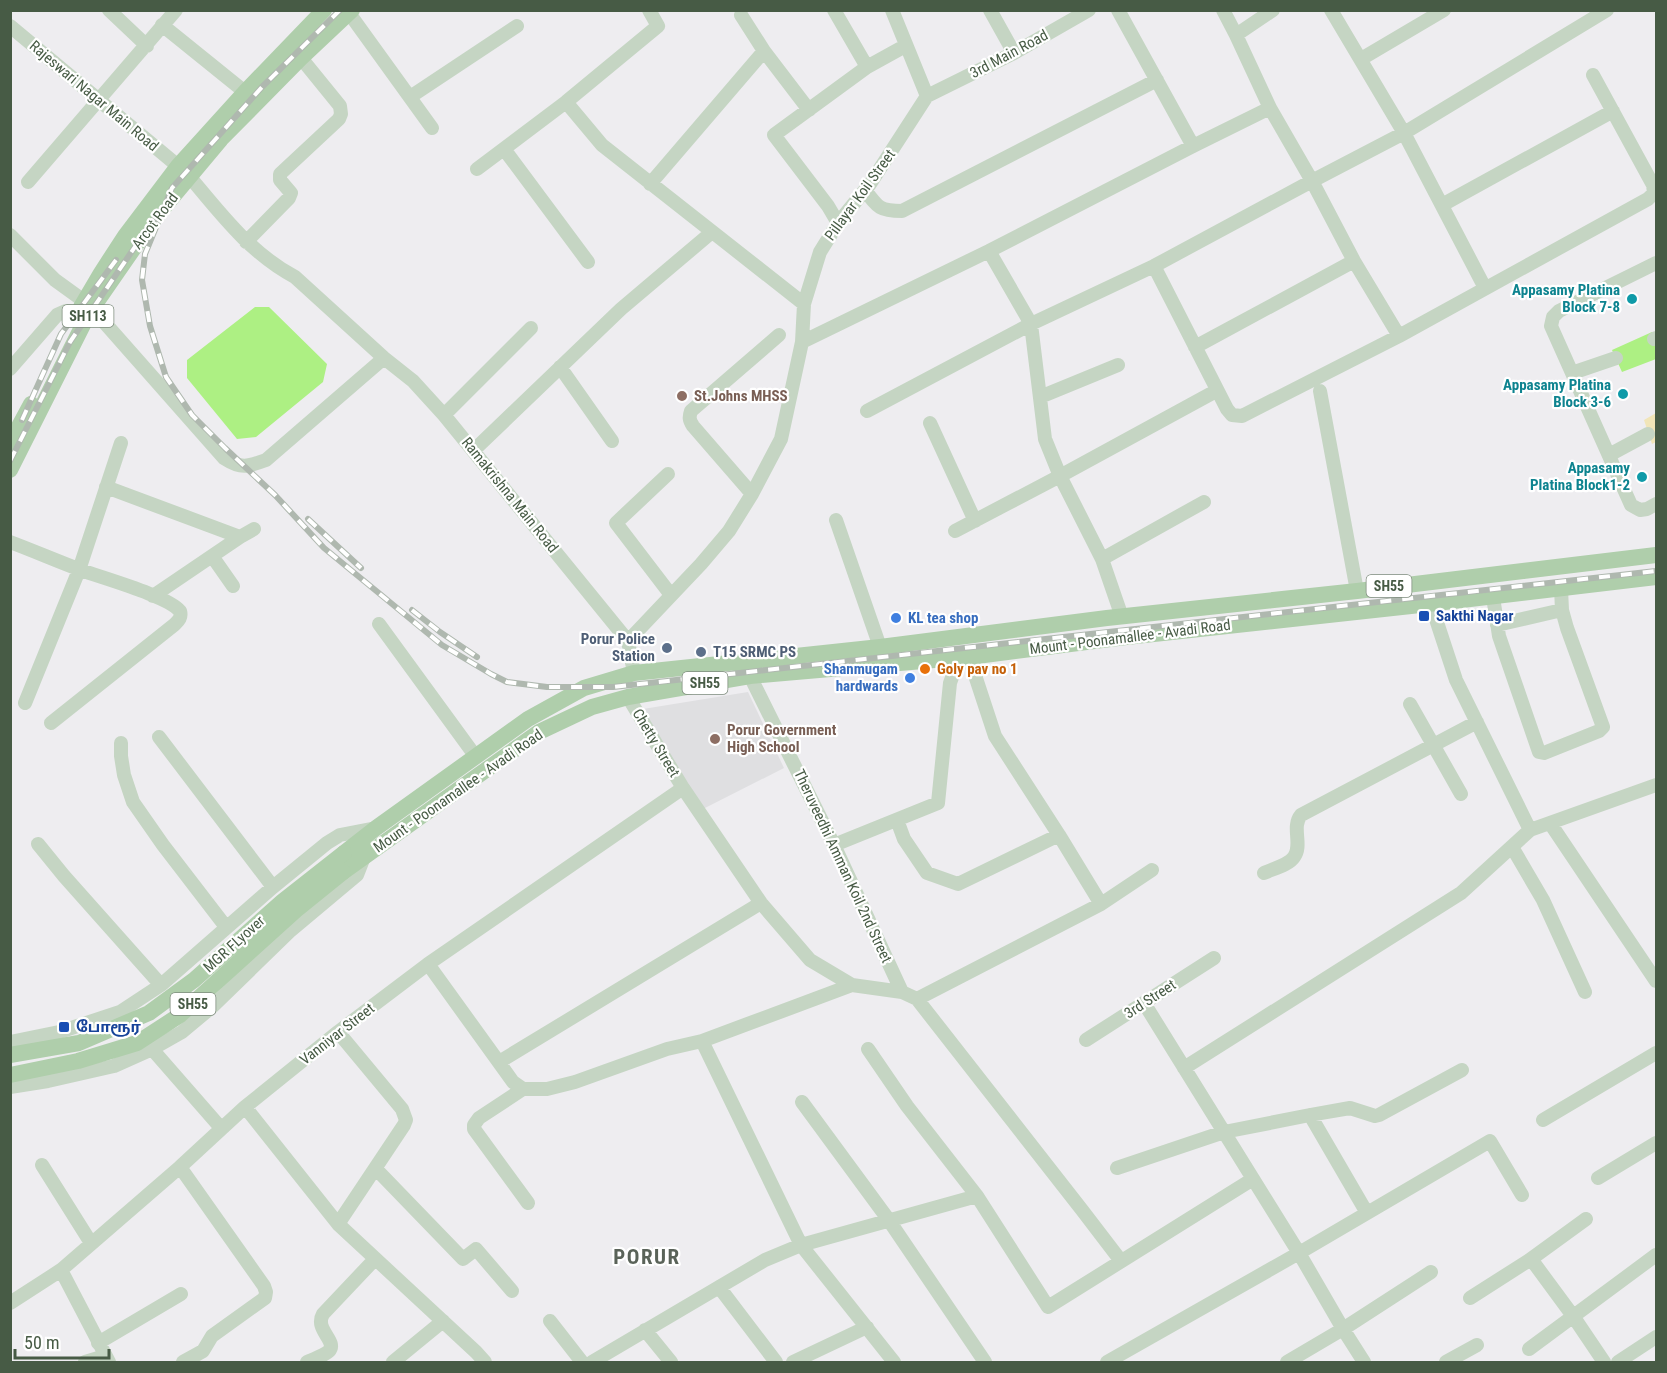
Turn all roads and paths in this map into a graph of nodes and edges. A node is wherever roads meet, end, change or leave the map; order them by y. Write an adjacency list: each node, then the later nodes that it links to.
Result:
1 (109, 10): 21 (street)
2 (176, 10): 17 (street)
3 (324, 10): 30 (main road, Arcot Road / SH113)
4 (649, 10): 34 (street)
5 (834, 10): 27 (street)
6 (892, 10): 22 (street)
7 (990, 10): 24 (street)
8 (1089, 10): 24 (street, 3rd Main Road)
9 (1118, 10): 29 (street)
10 (1222, 10): 20 (street)
11 (1273, 10): 20 (street)
12 (1331, 10): 26 (street)
13 (1444, 10): 26 (street)
14 (1607, 10): 39 (street)
15 (351, 12): 25 (main road, Arcot Road / SH113); 32 (street)
16 (741, 15): 23 (street)
17 (162, 25): 21 (street); 30 (street)
18 (10, 26): 33 (street, Rajeswari Nagar Main Road)
19 (517, 26): 32 (street)
20 (1236, 34): 35 (street)
21 (147, 46): 33 (street)
22 (906, 46): 27 (street); 31 (street)
23 (764, 51): 36 (street); 46 (street)
24 (1014, 53): 31 (street, 3rd Main Road)
25 (301, 58): 43 (main road, Arcot Road / SH113); 52 (street)
26 (1361, 59): 39 (street)
27 (867, 67): 36 (street)
28 (1593, 75): 37 (street)
29 (1157, 80): 40 (street); 47 (street)
30 (245, 92): 43 (main road, Arcot Road / SH113)
31 (927, 96): 47 (street, Pillayar Koil Street)
32 (410, 97): 38 (street)
33 (99, 100): 43 (street, Rajeswari Nagar Main Road); 45 (street)
34 (566, 102): 41 (street); 46 (street)
35 (1270, 108): 40 (street); 44 (street)
36 (809, 110): 49 (street)
37 (1613, 111): 48 (street); 58 (street)
38 (432, 128)
39 (1404, 133): 44 (street); 48 (street)
40 (1193, 146): 53 (street)
41 (504, 149): 42 (street); 55 (street)
42 (477, 169)
43 (183, 171): 52 (street, Rajeswari Nagar Main Road); 60 (main road, Arcot Road / SH113)
44 (1312, 181): 54 (street); 57 (street)
45 (28, 182)
46 (650, 184): 50 (street)
47 (865, 190): 49 (street, Pillayar Koil Street)
48 (1442, 205): 58 (street)
49 (838, 223): 59 (street, Pillayar Koil Street)
50 (712, 232): 59 (street); 71 (street)
51 (10, 235): 60 (street)
52 (246, 242): 67 (street, Ramakrishna Main Road)
53 (990, 251): 61 (street); 65 (street)
54 (1354, 261): 64 (street); 66 (street)
55 (588, 262)
56 (1656, 263): 73 (street)
57 (1154, 266): 61 (street); 66 (street)
58 (1485, 288): 64 (street)
59 (804, 304): 65 (street, Pillayar Koil Street)
60 (84, 309): 67 (street); 69 (main road, Arcot Road / SH113); 72 (street)
61 (1032, 324): 76 (street); 77 (street)
62 (531, 328): 78 (street)
63 (779, 335): 90 (street)
64 (1399, 336): 74 (street)
65 (802, 342): 90 (street, Pillayar Koil Street)
66 (1195, 347): 74 (street)
67 (384, 358): 78 (street, Ramakrishna Main Road)
68 (1616, 358): 73 (street)
69 (60, 360): 82 (main road, Arcot Road / SH113); 86 (main road, Arcot Road / SH113)
70 (1118, 365): 76 (street)
71 (560, 367): 81 (street); 84 (street)
72 (11, 368)
73 (1572, 373): 85 (street)
74 (1216, 391): 88 (street)
75 (1320, 392): 106 (street)
76 (1040, 397): 88 (street)
77 (867, 411)
78 (444, 415): 84 (street, Ramakrishna Main Road)
79 (930, 423): 94 (street)
80 (1648, 434): 85 (street)
81 (612, 441)
82 (10, 443)
83 (121, 443): 89 (street)
84 (474, 450): 118 (street, Ramakrishna Main Road)
85 (1609, 455): 92 (street)
86 (10, 470)
87 (668, 474): 107 (street)
88 (1060, 476): 94 (street); 101 (street)
89 (106, 487): 97 (street); 102 (street)
90 (752, 494): 107 (street, Pillayar Koil Street)
91 (1204, 502): 101 (street)
92 (1656, 504)
93 (836, 520): 119 (street)
94 (975, 521): 96 (street)
95 (254, 529): 97 (street)
96 (955, 531)
97 (240, 537): 100 (street)
98 (10, 542): 102 (street)
99 (1656, 555): 106 (main road, Mount - Poonamallee - Avadi Road / SH55)
100 (212, 556): 104 (street); 108 (street)
101 (1102, 559): 113 (street)
102 (79, 570): 108 (street); 125 (street)
103 (1656, 577): 105 (main road, Mount - Poonamallee - Avadi Road / SH55)
104 (233, 586)
105 (1561, 589): 109 (main road, Mount - Poonamallee - Avadi Road / SH55); 112 (street)
106 (1357, 591): 111 (main road, Mount - Poonamallee - Avadi Road / SH55)
107 (671, 595): 118 (street, Pillayar Koil Street)
108 (153, 596): 128 (street)
109 (1493, 597): 110 (main road, Mount - Poonamallee - Avadi Road / SH55); 115 (street)
110 (1431, 604): 116 (main road, Mount - Poonamallee - Avadi Road / SH55); 127 (street)
111 (1226, 605): 113 (main road, Mount - Poonamallee - Avadi Road / SH55); 116 (main road)
112 (1562, 610): 115 (street); 115 (street)
113 (1114, 617): 117 (main road); 119 (main road, Mount - Poonamallee - Avadi Road / SH55)
114 (379, 624): 132 (street)
115 (1497, 624)
116 (1227, 626): 117 (main road, Mount - Poonamallee - Avadi Road / SH55)
117 (1108, 639): 120 (main road, Mount - Poonamallee - Avadi Road / SH55)
118 (628, 641): 122 (street)
119 (880, 647): 121 (main road, Mount - Poonamallee - Avadi Road / SH55)
120 (964, 657): 121 (main road, Mount - Poonamallee - Avadi Road / SH55); 136 (street); 140 (street)
121 (830, 661): 122 (main road, Mount - Poonamallee - Avadi Road / SH55); 123 (main road, Mount - Poonamallee - Avadi Road / SH55)
122 (634, 673): 132 (main road, Mount - Poonamallee - Avadi Road / SH55)
123 (750, 676): 124 (main road, Mount - Poonamallee - Avadi Road / SH55); 142 (street, Theruveedhi Amman Koil 2nd Street)
124 (628, 697): 134 (street, Chetty Street); 144 (main road, Mount - Poonamallee - Avadi Road / SH55)
125 (25, 703)
126 (1410, 704): 131 (street)
127 (1477, 722): 131 (street); 139 (street)
128 (51, 723)
129 (159, 737): 147 (street)
130 (121, 743): 150 (street)
131 (1433, 745): 135 (street); 146 (street)
132 (476, 757): 138 (main road, Mount - Poonamallee - Avadi Road / SH55)
133 (1656, 785): 137 (street)
134 (683, 788): 148 (street, Chetty Street); 152 (street, Vanniyar Street)
135 (1461, 794)
136 (897, 820): 140 (street); 142 (street)
137 (1550, 823): 139 (street); 153 (street)
138 (376, 828): 147 (street); 163 (main road, MGR FLyover / SH55, bridge)
139 (1530, 830): 143 (street)
140 (1059, 836): 149 (street)
141 (38, 844): 154 (street)
142 (834, 845): 156 (street, Theruveedhi Amman Koil 2nd Street)
143 (1512, 847): 157 (street); 168 (street)
144 (364, 857): 164 (street); 170 (main road, MGR FLyover / SH55, bridge)
145 (1152, 870): 149 (street)
146 (1264, 873)
147 (273, 887): 150 (street)
148 (761, 903): 155 (street, Chetty Street); 167 (street)
149 (1101, 904): 158 (street)
150 (226, 927): 154 (street)
151 (1214, 958): 159 (street, 3rd Street)
152 (428, 964): 160 (street, Vanniyar Street); 167 (street)
153 (1656, 981)
154 (161, 985): 163 (street)
155 (852, 985): 156 (street); 162 (street)
156 (902, 992): 158 (street)
157 (1585, 992)
158 (917, 999): 198 (street)
159 (1144, 1003): 161 (street, 3rd Street); 168 (street)
160 (338, 1032): 173 (street, Vanniyar Street); 182 (street)
161 (1086, 1040)
162 (702, 1041): 171 (street); 193 (street)
163 (12, 1046): 170 (street)
164 (152, 1049): 170 (street); 176 (street)
165 (868, 1049): 186 (street)
166 (1656, 1053): 175 (street)
167 (499, 1062): 171 (street)
168 (1184, 1068): 177 (street)
169 (1462, 1070): 174 (street)
170 (14, 1082)
171 (524, 1089): 187 (street)
172 (802, 1102): 189 (street)
173 (245, 1107): 176 (street, Vanniyar Street); 191 (street)
174 (1310, 1115): 177 (street); 188 (street)
175 (1544, 1120)
176 (221, 1128): 180 (street, Vanniyar Street)
177 (1224, 1132): 181 (street); 184 (street)
178 (1656, 1143): 183 (street)
179 (42, 1165): 192 (street)
180 (180, 1167): 192 (street, Vanniyar Street); 219 (street)
181 (1117, 1168)
182 (376, 1169): 191 (street); 202 (street)
183 (1598, 1178)
184 (1253, 1179): 194 (street); 198 (street)
185 (1522, 1195): 188 (street)
186 (977, 1196): 189 (street); 198 (street)
187 (528, 1203)
188 (1367, 1213): 194 (street)
189 (888, 1219): 193 (street); 228 (street)
190 (1586, 1219): 197 (street)
191 (338, 1224): 196 (street)
192 (91, 1243): 199 (street, Vanniyar Street)
193 (801, 1245): 201 (street); 209 (street)
194 (1299, 1253): 210 (street); 229 (street)
195 (1656, 1255): 206 (street)
196 (375, 1259): 207 (street); 220 (street)
197 (1531, 1259): 204 (street); 206 (street)
198 (1121, 1262)
199 (61, 1270): 205 (street, Vanniyar Street); 213 (street)
200 (1431, 1272): 210 (street)
201 (719, 1287): 211 (street); 225 (street)
202 (512, 1291)
203 (181, 1294): 213 (street)
204 (1470, 1298)
205 (10, 1303)
206 (1573, 1316): 215 (street); 233 (street)
207 (443, 1321): 217 (street); 221 (street)
208 (550, 1321): 222 (street)
209 (867, 1327): 226 (street); 227 (street)
210 (1343, 1329): 230 (street); 231 (street)
211 (645, 1330): 223 (street); 224 (street)
212 (1656, 1337): 234 (street)
213 (98, 1343): 216 (street)
214 (1477, 1344): 232 (street)
215 (1529, 1349)
216 (107, 1359): 218 (street)
217 (478, 1360)
218 (86, 1362)
219 (183, 1362)
220 (307, 1362)
221 (393, 1362)
222 (582, 1362)
223 (592, 1362)
224 (671, 1362)
225 (776, 1362)
226 (793, 1362)
227 (894, 1362)
228 (985, 1362)
229 (1107, 1362)
230 (1287, 1362)
231 (1364, 1362)
232 (1446, 1362)
233 (1604, 1362)
234 (1618, 1362)

